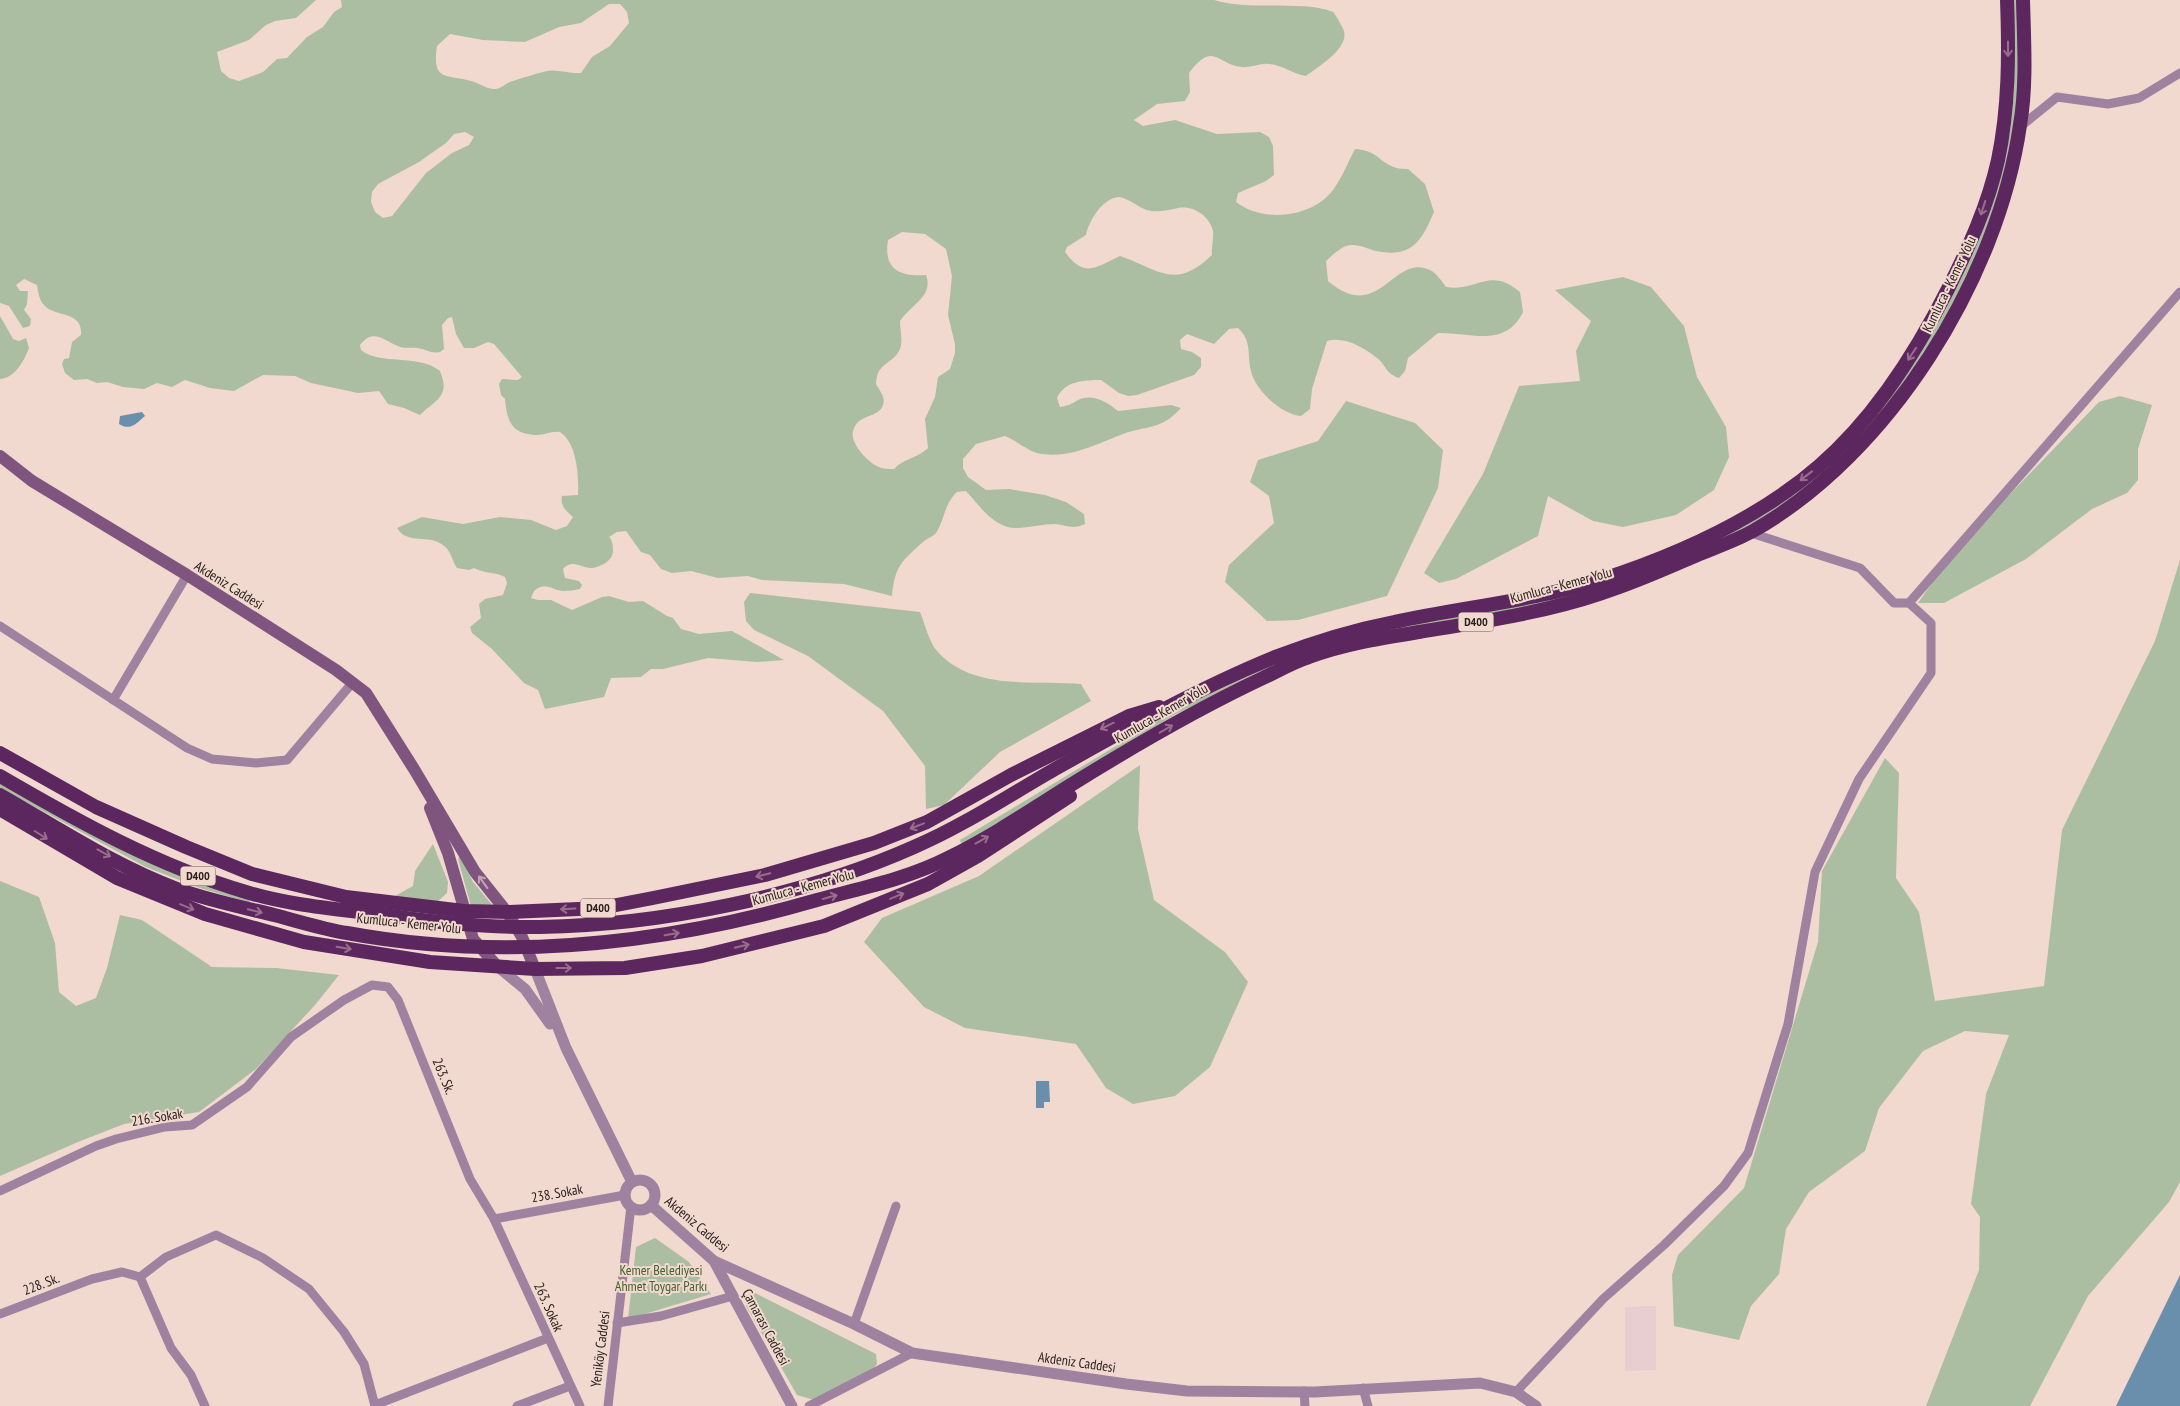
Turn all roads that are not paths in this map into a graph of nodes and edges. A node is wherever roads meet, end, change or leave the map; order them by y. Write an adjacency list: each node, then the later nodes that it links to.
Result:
1 (2007, 0): 12 (highway, Kumluca - Kemer Yolu / D400, one-way to 12)
2 (2023, 0): 4 (highway, Kumluca - Kemer Yolu / D400)
3 (2180, 73): 4 (street)
4 (2020, 127): 7 (highway, Kumluca - Kemer Yolu / D400)
5 (2180, 292): 9 (street)
6 (0, 456): 8 (main road, Akdeniz Caddesi)
7 (1751, 533): 9 (street); 14 (highway, Kumluca - Kemer Yolu / D400, one-way to 7)
8 (187, 575): 11 (main road, Akdeniz Caddesi); 13 (street)
9 (1909, 603): 44 (street)
10 (0, 626): 13 (street)
11 (353, 682): 13 (street); 16 (main road, Akdeniz Caddesi)
12 (1186, 698): 17 (highway, Kumluca - Kemer Yolu / D400); 21 (highway, Kumluca - Kemer Yolu / D400, one-way to 21)
13 (113, 700)
14 (1140, 744): 18 (highway, Kumluca - Kemer Yolu / D400, one-way to 14); 23 (highway, one-way to 14)
15 (0, 753): 20 (highway, Kumluca - Kemer Yolu / D400)
16 (414, 769): 20 (main road, Akdeniz Caddesi); 21 (main road, Akdeniz Caddesi, one-way to 16)
17 (0, 776)
18 (0, 795)
19 (0, 809): 22 (highway, one-way to 22)
20 (464, 911): 21 (highway, Kumluca - Kemer Yolu / D400); 22 (main road, Akdeniz Caddesi)
21 (507, 912): 23 (main road, Akdeniz Caddesi)
22 (498, 967): 23 (highway); 25 (street, Akdeniz Caddesi)
23 (535, 969): 25 (street, Akdeniz Caddesi)
24 (344, 1000): 27 (street, 216. Sokak); 32 (street, 263. Sk.)
25 (566, 1048): 26 (street, Akdeniz Caddesi)
26 (632, 1182): 28 (street); 29 (street)
27 (0, 1191)
28 (625, 1195): 30 (street); 32 (street, 238. Sokak)
29 (651, 1205): 30 (street); 33 (street, Akdeniz Caddesi)
30 (631, 1206): 37 (street, Yeniköy Caddesi)
31 (896, 1206): 38 (street)
32 (494, 1219): 39 (street, 263. Sokak)
33 (714, 1262): 35 (street, Çamarası Caddesi); 38 (street, Akdeniz Caddesi)
34 (140, 1277): 36 (street, 228. Sk.); 45 (street); 46 (street)
35 (733, 1296): 37 (street); 50 (street, Çamarası Caddesi)
36 (0, 1314)
37 (617, 1323): 49 (street, Yeniköy Caddesi)
38 (854, 1324): 40 (street, Akdeniz Caddesi)
39 (548, 1338): 41 (street, 263. Sokak); 46 (street)
40 (912, 1353): 43 (street, Akdeniz Caddesi); 51 (street)
41 (570, 1386): 47 (street); 48 (street, 263. Sokak)
42 (1363, 1388): 43 (street, Akdeniz Caddesi); 44 (street, Akdeniz Caddesi); 53 (street)
43 (1304, 1391): 52 (street)
44 (1516, 1392): 54 (street, Akdeniz Caddesi)
45 (205, 1406)
46 (375, 1406)
47 (517, 1406)
48 (580, 1406)
49 (608, 1406)
50 (792, 1406)
51 (809, 1406)
52 (1305, 1406)
53 (1368, 1406)
54 (1536, 1406)

